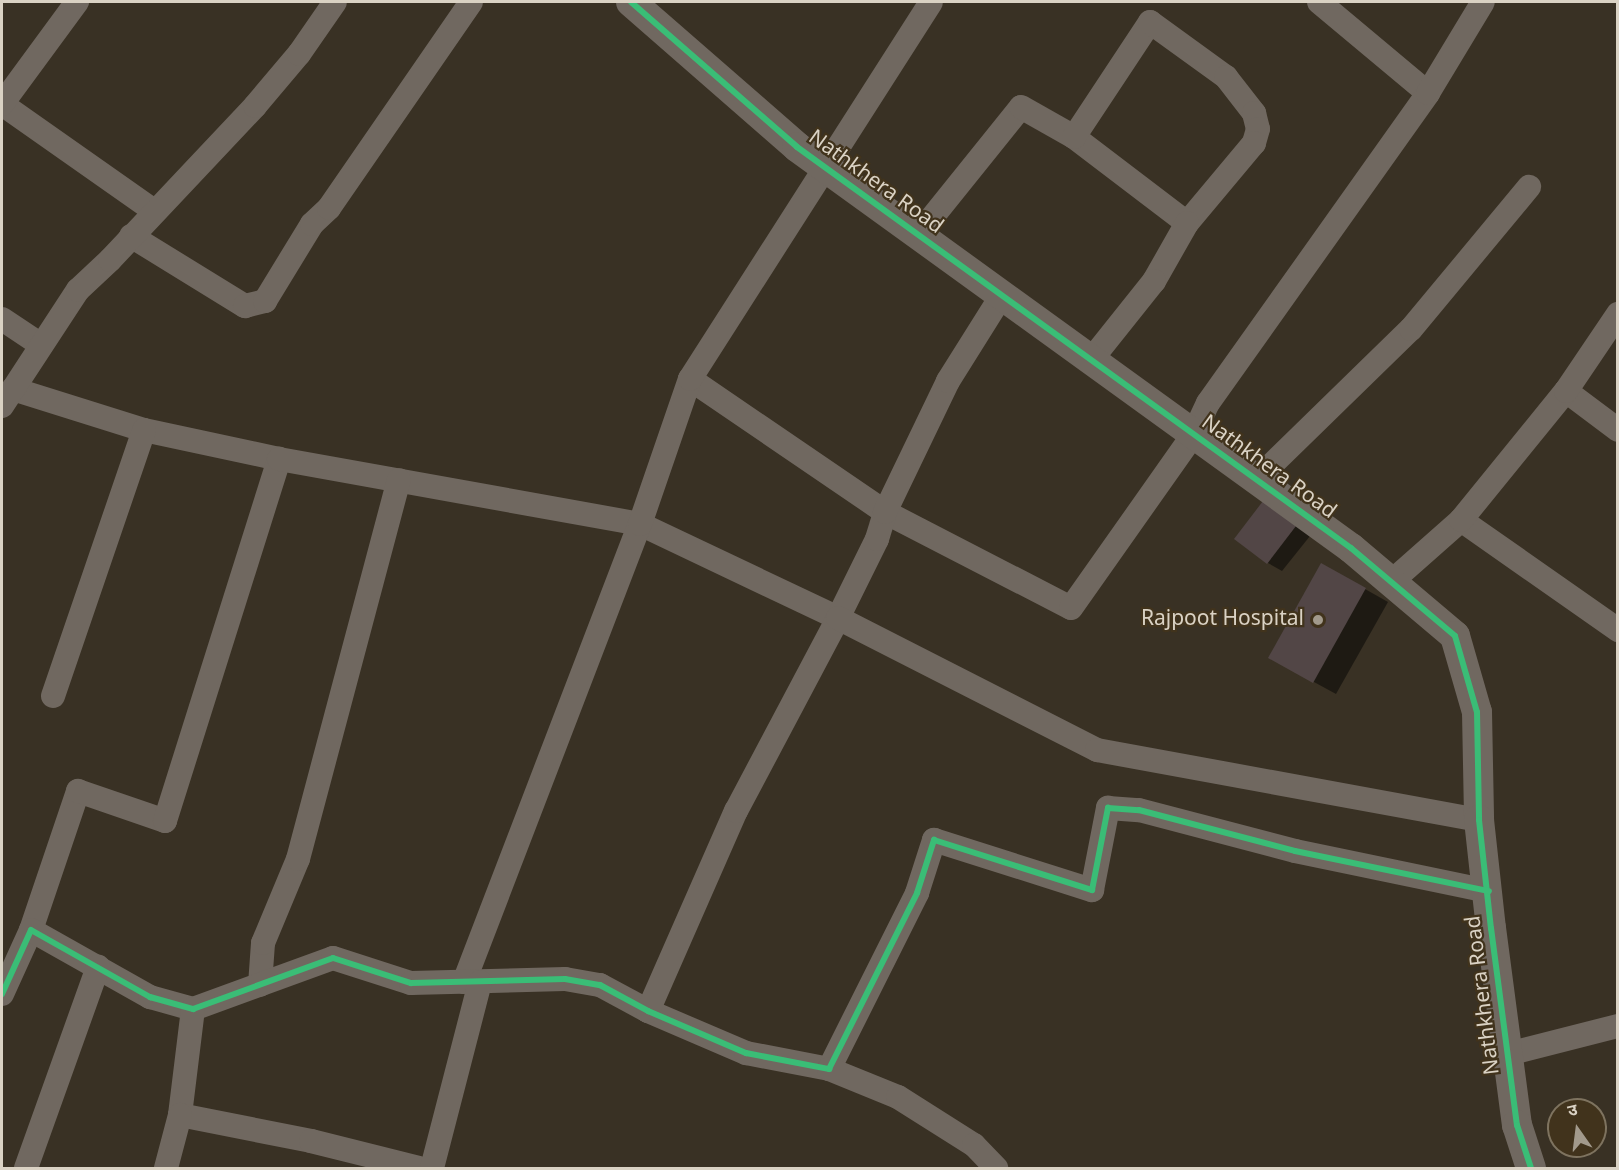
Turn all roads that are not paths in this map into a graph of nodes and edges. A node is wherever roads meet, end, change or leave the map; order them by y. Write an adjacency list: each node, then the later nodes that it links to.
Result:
1 (77, 2): 9 (street)
2 (335, 2): 13 (street)
3 (471, 2): 16 (street)
4 (631, 2): 11 (street, Nathkhera Road)
5 (931, 2): 11 (street)
6 (1483, 2): 8 (street)
7 (1323, 3): 8 (street)
8 (1428, 93): 27 (street)
9 (2, 104): 13 (street)
10 (1074, 137): 14 (street); 14 (street); 15 (street)
11 (825, 168): 15 (street, Nathkhera Road); 22 (street)
12 (1529, 187): 30 (street)
13 (154, 211): 16 (street)
14 (1187, 223): 21 (street)
15 (918, 235): 17 (street, Nathkhera Road)
16 (131, 236): 20 (street)
17 (1002, 295): 21 (street, Nathkhera Road); 31 (street)
18 (1617, 314): 23 (street)
19 (2, 319): 20 (street)
20 (41, 345): 24 (street)
21 (1090, 360): 27 (street, Nathkhera Road)
22 (690, 379): 31 (street); 33 (street)
23 (1566, 391): 26 (street); 32 (street)
24 (7, 397): 25 (street)
25 (144, 430): 28 (street); 37 (street)
26 (1617, 430)
27 (1192, 433): 30 (street, Nathkhera Road); 31 (street)
28 (279, 459): 29 (street); 40 (street)
29 (399, 480): 33 (street); 43 (street)
30 (1256, 480): 34 (street, Nathkhera Road)
31 (885, 512): 35 (street)
32 (1461, 520): 34 (street); 36 (street)
33 (640, 524): 35 (street); 42 (street)
34 (1391, 582): 38 (street, Nathkhera Road)
35 (838, 618): 38 (street); 46 (street)
36 (1617, 630)
37 (53, 696)
38 (1479, 820): 39 (street, Nathkhera Road)
39 (1489, 891): 48 (street, Nathkhera Road); 49 (street)
40 (31, 930): 41 (street); 44 (street)
41 (98, 967): 45 (street); 51 (street)
42 (472, 982): 43 (street); 46 (street); 54 (street)
43 (260, 985): 45 (street)
44 (2, 993)
45 (193, 1009): 50 (street)
46 (648, 1011): 49 (street)
47 (1617, 1026): 48 (street)
48 (1508, 1054): 56 (street, Nathkhera Road)
49 (829, 1069): 55 (street)
50 (180, 1114): 52 (street); 53 (street)
51 (26, 1168)
52 (166, 1168)
53 (419, 1168)
54 (432, 1168)
55 (996, 1168)
56 (1531, 1168)

